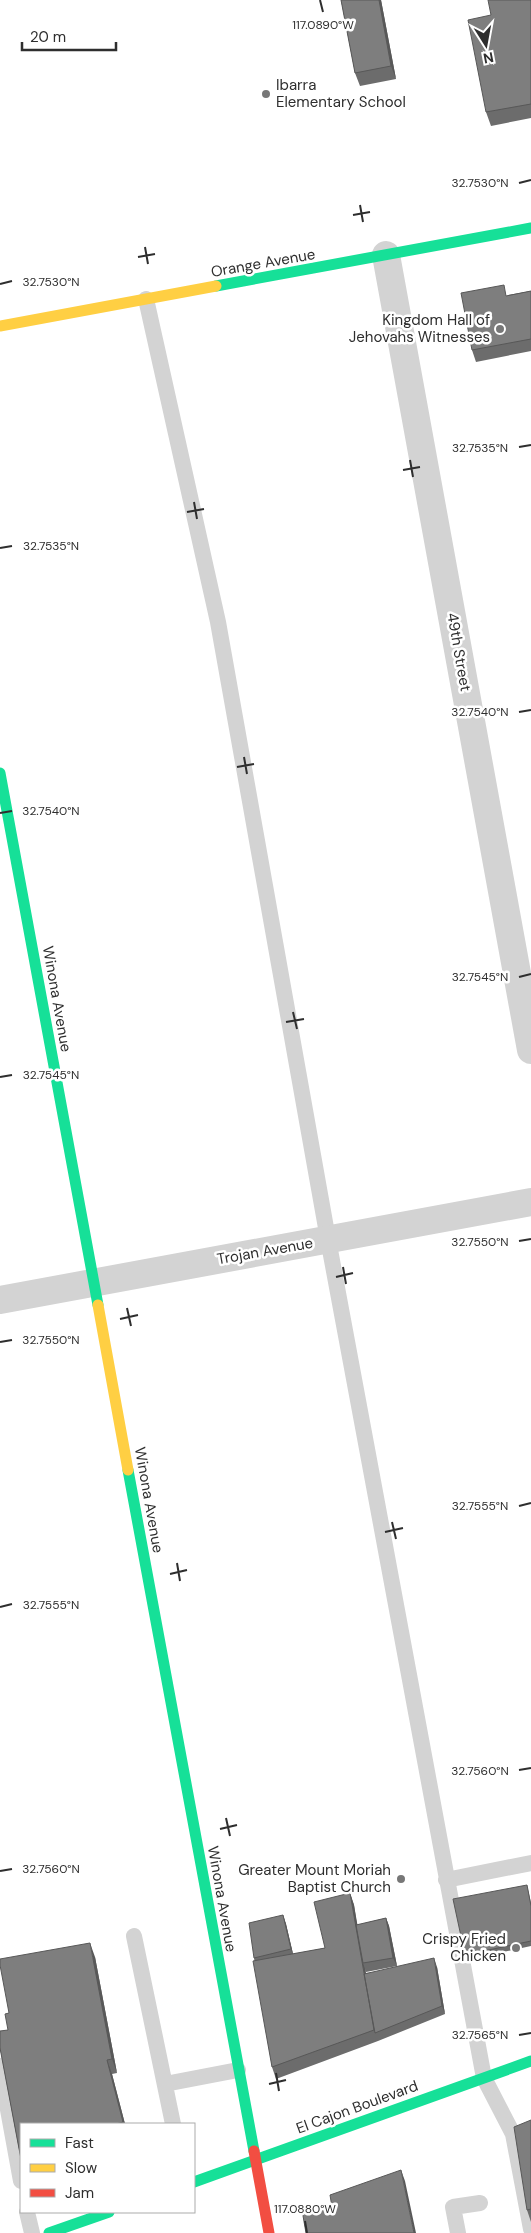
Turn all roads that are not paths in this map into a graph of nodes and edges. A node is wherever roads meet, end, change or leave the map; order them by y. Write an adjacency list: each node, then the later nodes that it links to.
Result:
1 (531, 228): 2 (street, Orange Avenue)
2 (386, 255): 3 (street, Orange Avenue); 6 (street, 49th Street)
3 (146, 299): 4 (street, Orange Avenue); 8 (lane)
4 (0, 326)
5 (0, 773): 9 (street, Winona Avenue)
6 (531, 1050)
7 (531, 1202): 8 (street, Trojan Avenue)
8 (328, 1239): 9 (street, Trojan Avenue); 12 (lane)
9 (94, 1282): 10 (street, Trojan Avenue); 16 (street, Winona Avenue)
10 (0, 1300)
11 (531, 1864): 12 (lane)
12 (446, 1880): 17 (lane)
13 (134, 1936): 18 (lane)
14 (531, 2061): 17 (street, El Cajon Boulevard)
15 (0, 2066): 21 (lane)
16 (238, 2070): 18 (lane); 20 (street, Winona Avenue)
17 (484, 2078): 20 (street, El Cajon Boulevard); 26 (lane)
18 (165, 2084): 19 (lane)
19 (173, 2123)
20 (254, 2160): 22 (street, El Cajon Boulevard); 29 (street, Winona Avenue)
21 (20, 2176)
22 (195, 2182)
23 (480, 2202): 30 (lane)
24 (27, 2213): 27 (lane)
25 (106, 2213): 28 (street)
26 (531, 2229)
27 (32, 2233)
28 (49, 2233)
29 (269, 2233)
30 (458, 2233)

